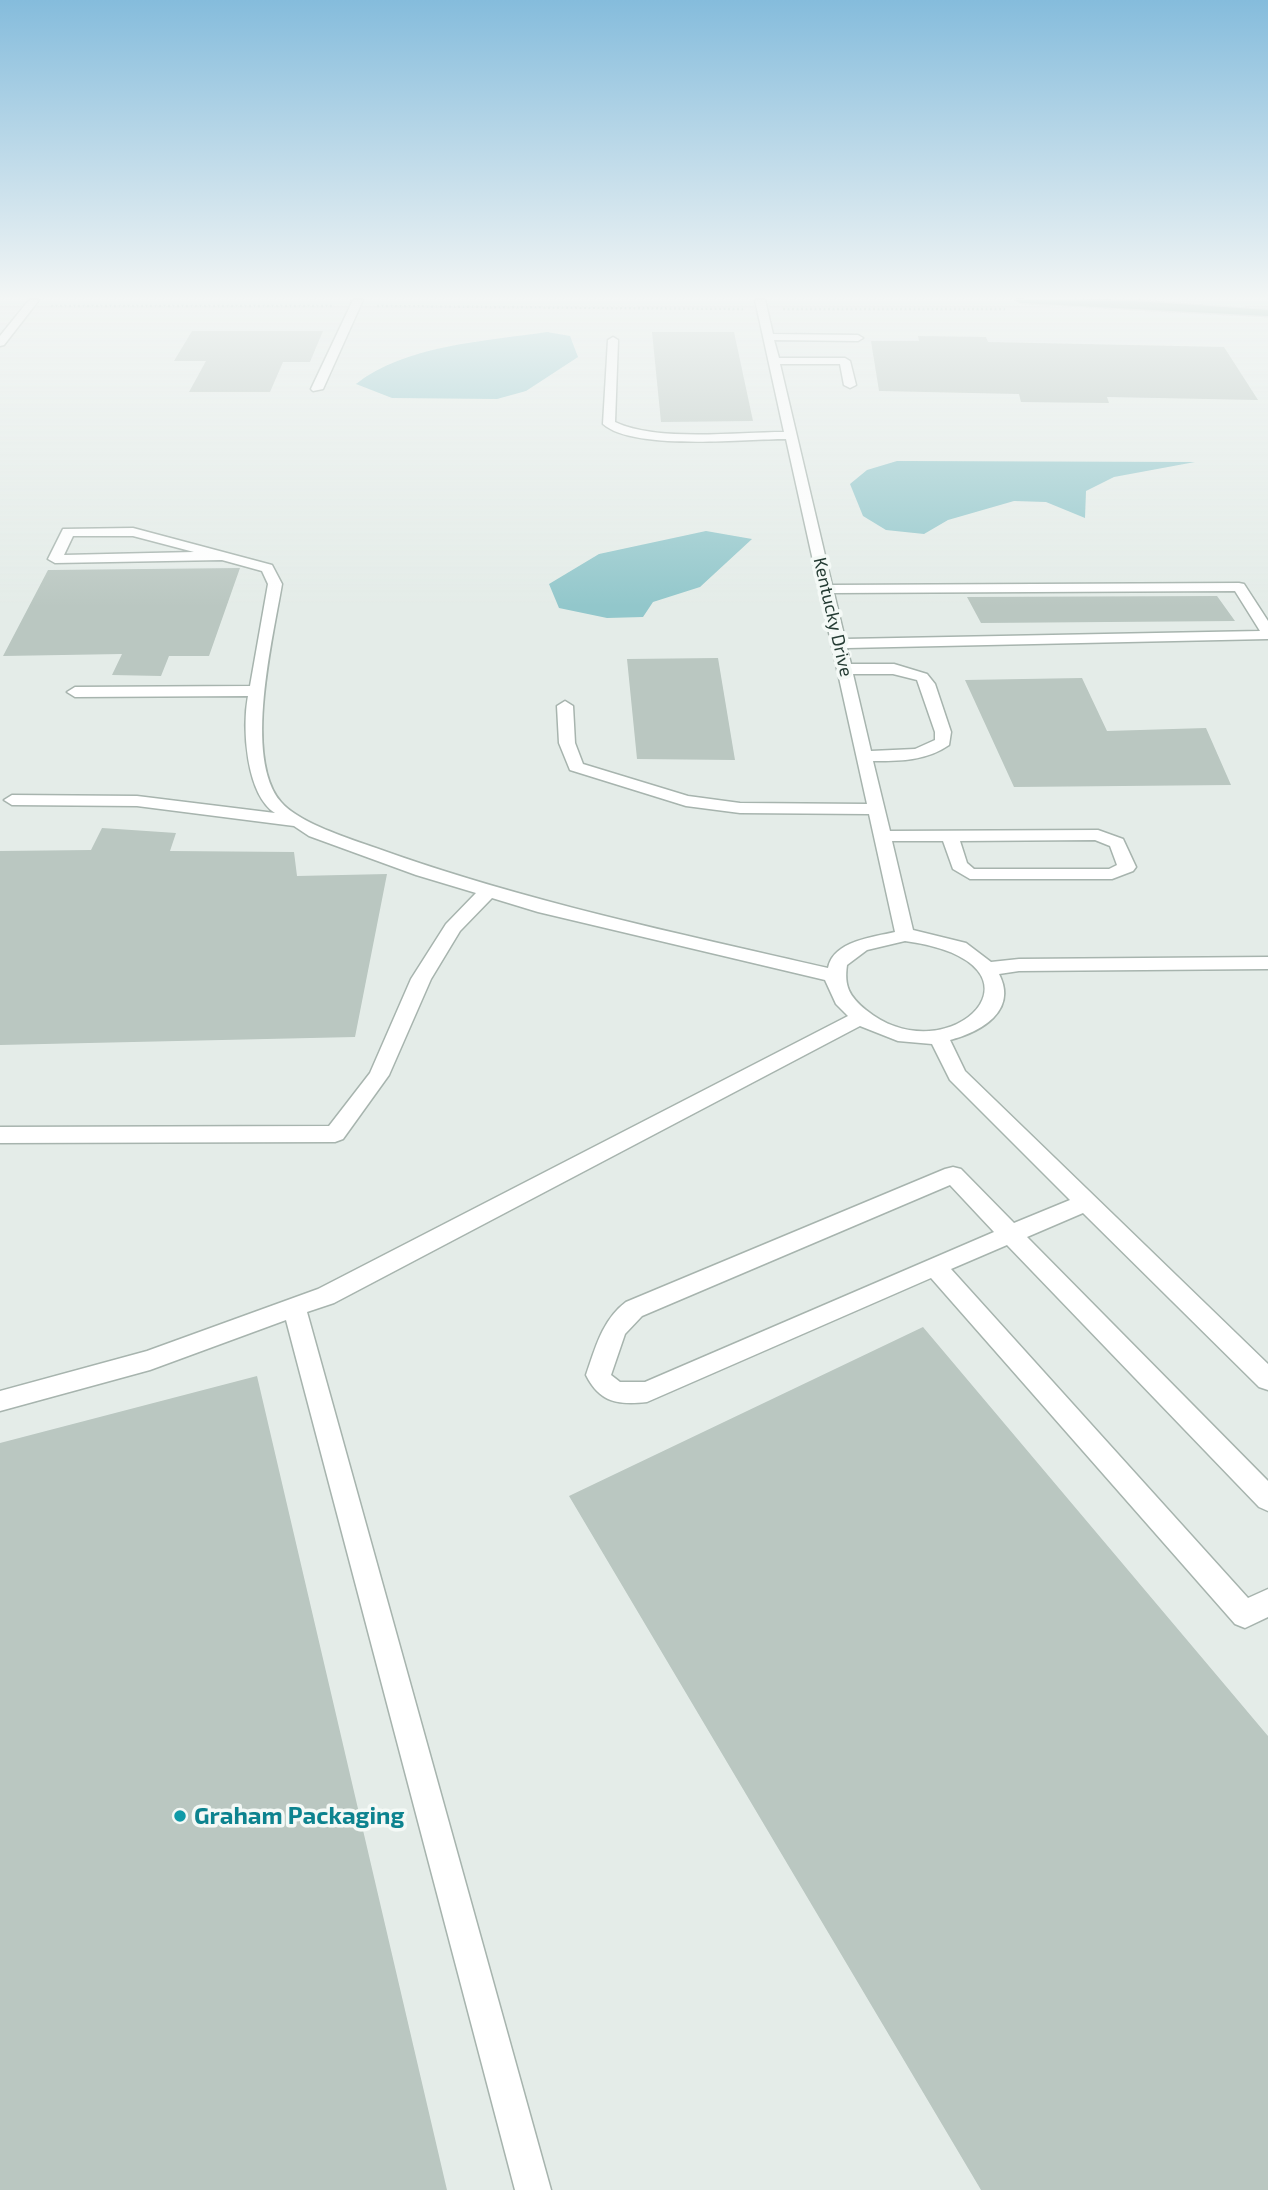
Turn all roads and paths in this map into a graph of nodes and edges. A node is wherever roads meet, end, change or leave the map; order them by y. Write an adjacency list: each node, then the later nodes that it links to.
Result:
1 (609, 402): 3 (street)
2 (783, 402): 3 (street, Kentucky Drive)
3 (791, 435): 5 (street, Kentucky Drive)
4 (223, 556): 4 (street); 9 (street)
5 (827, 589): 6 (street); 7 (street, Kentucky Drive)
6 (1268, 634): 7 (street)
7 (839, 644): 8 (street, Kentucky Drive)
8 (845, 669): 12 (street, Kentucky Drive); 12 (street)
9 (256, 691): 10 (street); 15 (street)
10 (75, 692)
11 (565, 706): 14 (street)
12 (865, 756): 14 (street, Kentucky Drive)
13 (12, 800): 15 (street)
14 (877, 808): 17 (street, Kentucky Drive)
15 (300, 822): 18 (street)
16 (950, 835): 16 (street); 17 (street)
17 (883, 836): 19 (street, Kentucky Drive)
18 (488, 891): 22 (street); 25 (street)
19 (905, 935): 21 (street); 22 (street)
20 (1268, 963): 21 (street)
21 (987, 969): 24 (street)
22 (834, 976): 23 (street)
23 (859, 1018): 24 (street); 29 (street)
24 (938, 1036): 26 (street)
25 (0, 1135)
26 (1087, 1202): 27 (street); 30 (street)
27 (1011, 1234): 28 (street); 28 (street); 32 (street)
28 (935, 1266): 33 (street)
29 (294, 1307): 31 (street); 34 (street)
30 (1268, 1380)
31 (0, 1401)
32 (1268, 1499)
33 (1268, 1602)
34 (533, 2190)

